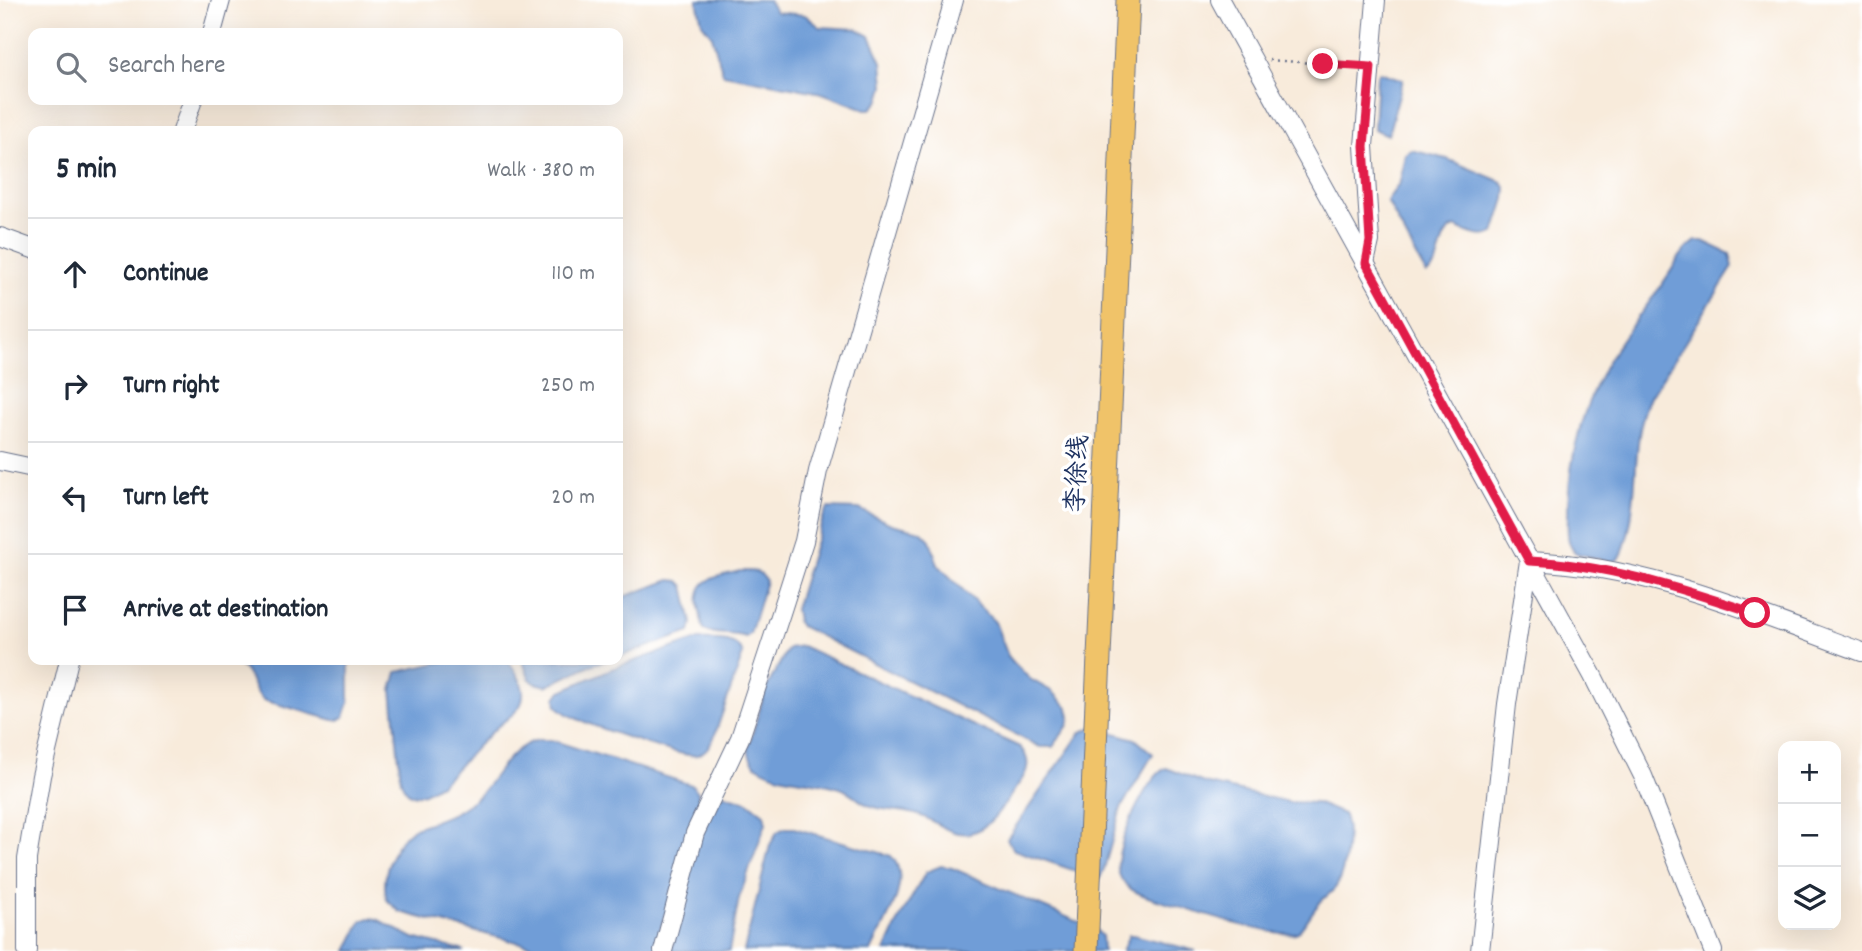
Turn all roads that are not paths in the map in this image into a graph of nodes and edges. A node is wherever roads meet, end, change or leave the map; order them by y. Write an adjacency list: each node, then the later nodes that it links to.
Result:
1 (222, 0): 6 (street)
2 (954, 0): 18 (street)
3 (1128, 0): 19 (main road, 李徐线)
4 (1220, 0): 11 (street)
5 (1376, 0): 11 (street)
6 (214, 28)
7 (191, 105): 8 (street)
8 (184, 126)
9 (0, 237): 10 (street)
10 (28, 247)
11 (1366, 263): 14 (street)
12 (0, 461): 13 (street)
13 (28, 467)
14 (1529, 561): 15 (street); 20 (street); 21 (street)
15 (1862, 652)
16 (67, 665): 17 (street)
17 (27, 951)
18 (663, 951)
19 (1086, 951)
20 (1480, 951)
21 (1713, 951)

